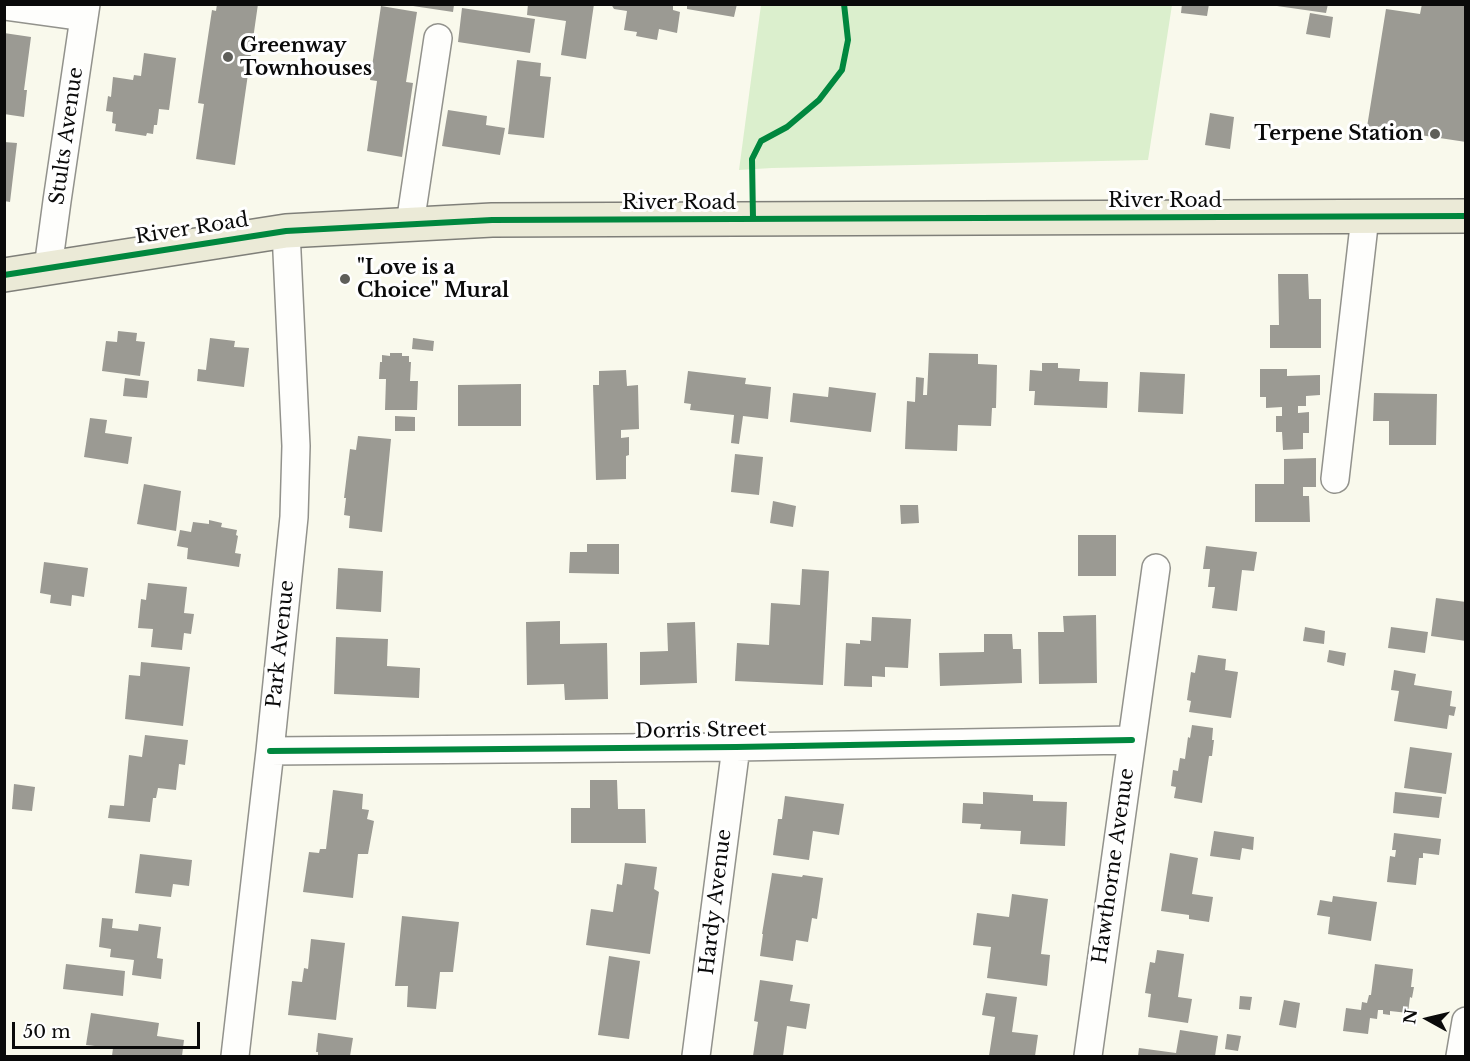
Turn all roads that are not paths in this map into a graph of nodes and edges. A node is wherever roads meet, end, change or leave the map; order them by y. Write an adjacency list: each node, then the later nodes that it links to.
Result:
1 (4, 6): 2 (street)
2 (85, 11): 8 (street, Stults Avenue)
3 (438, 38): 6 (street)
4 (1466, 216): 5 (main road, River Road)
5 (1365, 217): 6 (main road, River Road); 10 (street)
6 (410, 224): 7 (main road, River Road)
7 (286, 231): 8 (main road, River Road); 14 (street, Park Avenue)
8 (48, 268): 9 (main road, River Road)
9 (4, 275)
10 (1335, 479)
11 (1156, 568): 12 (street, Hawthorne Avenue)
12 (1132, 740): 13 (street, Dorris Street); 18 (street, Hawthorne Avenue)
13 (736, 747): 14 (street, Dorris Street); 17 (street, Hardy Avenue)
14 (270, 751): 16 (street, Park Avenue)
15 (1466, 1021): 19 (street)
16 (235, 1056)
17 (696, 1056)
18 (1088, 1056)
19 (1460, 1056)

